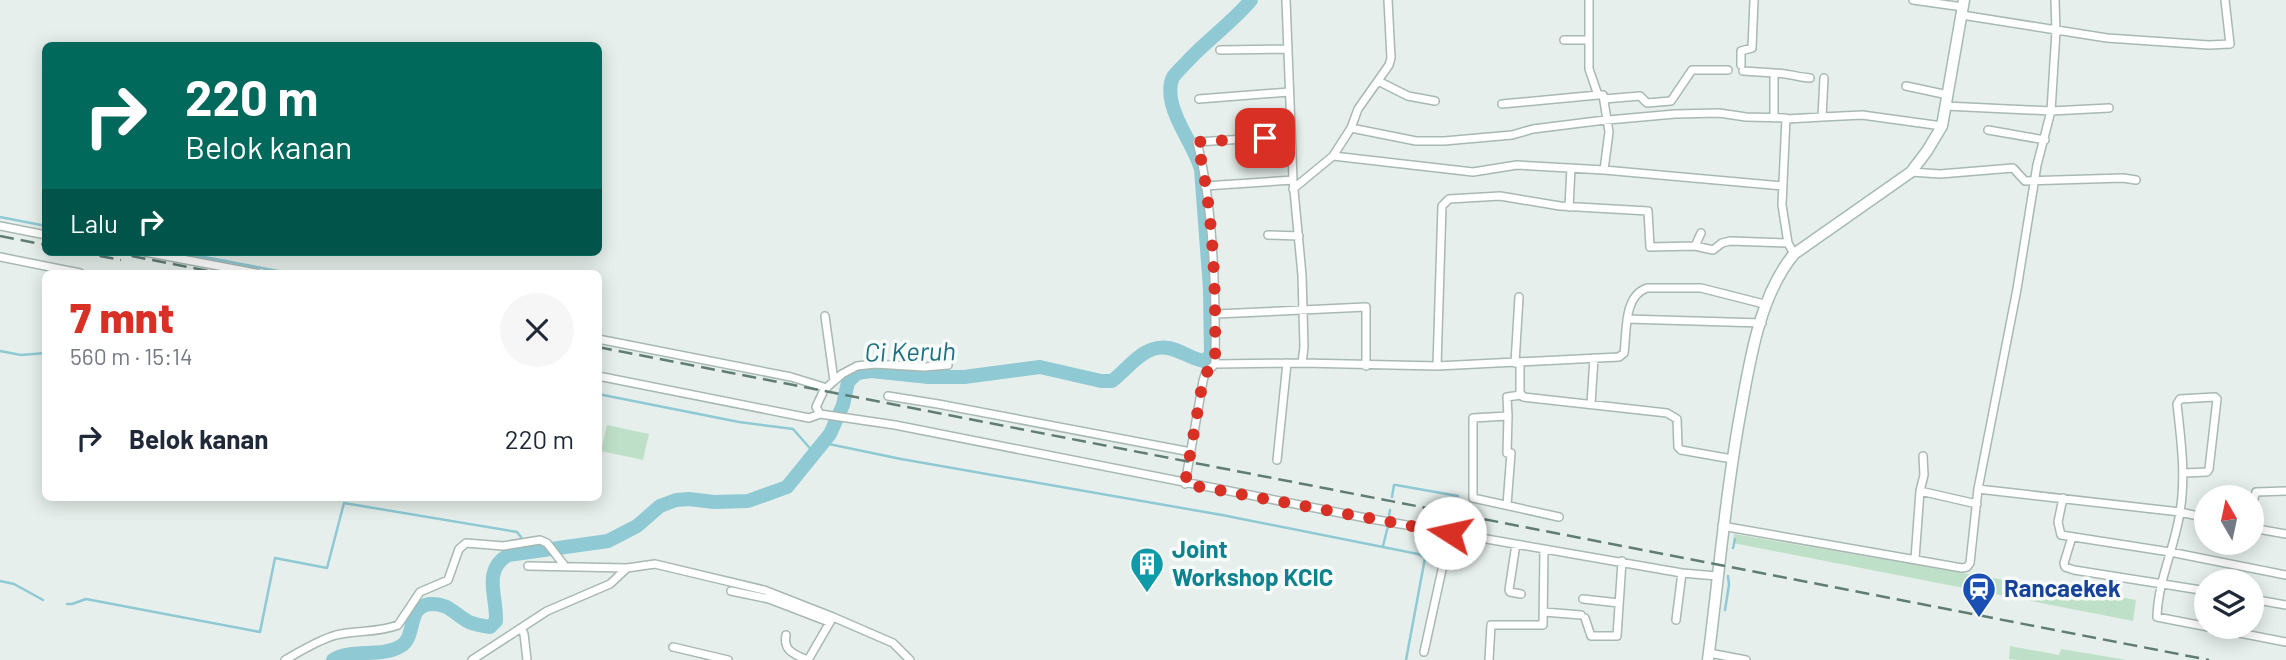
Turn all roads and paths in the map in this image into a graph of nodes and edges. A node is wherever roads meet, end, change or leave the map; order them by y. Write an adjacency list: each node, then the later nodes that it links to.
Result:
1 (1286, 0): 12 (street)
2 (1388, 0): 18 (street)
3 (1590, 0): 11 (street)
4 (1754, 0): 15 (street)
5 (1913, 0): 8 (street)
6 (2055, 0): 9 (street)
7 (2225, 0): 9 (street)
8 (1963, 7): 9 (street); 21 (main road)
9 (2056, 31): 28 (street)
10 (1564, 40): 11 (street)
11 (1588, 40): 22 (street)
12 (1288, 49): 13 (street); 20 (street)
13 (1220, 50)
14 (1728, 70): 22 (street)
15 (1774, 73): 16 (street); 30 (street)
16 (1810, 78)
17 (1824, 78): 29 (street)
18 (1378, 81): 24 (street); 34 (street)
19 (1906, 86): 21 (street)
20 (1289, 92): 23 (street); 36 (street)
21 (1948, 95): 26 (main road)
22 (1601, 97): 25 (street); 32 (street)
23 (1199, 99)
24 (1435, 101)
25 (1502, 104)
26 (1945, 106): 28 (street); 33 (main road)
27 (2109, 108): 28 (street)
28 (2051, 111): 37 (street)
29 (1822, 117): 31 (street); 33 (street)
30 (1773, 118): 31 (street); 32 (street)
31 (1787, 119): 46 (street)
32 (1607, 120): 34 (street); 40 (street)
33 (1942, 127): 41 (main road)
34 (1351, 128): 38 (street)
35 (1988, 130): 37 (street)
36 (1291, 136): 42 (street); 45 (street)
37 (2045, 139): 44 (street)
38 (1333, 156): 39 (street); 47 (street)
39 (1571, 168): 40 (street); 48 (street)
40 (1604, 170): 46 (street)
41 (1911, 172): 44 (street); 56 (main road)
42 (1293, 180): 45 (street); 47 (street)
43 (2136, 180): 44 (street)
44 (2035, 181): 91 (street)
45 (1206, 186): 64 (street)
46 (1782, 186): 54 (street)
47 (1293, 189): 53 (street)
48 (1569, 207): 55 (street); 76 (street)
49 (0, 226): 51 (street)
50 (1701, 233): 55 (street)
51 (42, 234)
52 (1268, 235): 53 (street)
53 (1299, 236): 63 (street)
54 (1788, 243): 55 (street); 56 (street)
55 (1695, 246)
56 (1794, 254): 62 (main road)
57 (166, 256): 60 (street)
58 (0, 257): 59 (street)
59 (65, 270)
60 (240, 270)
61 (1519, 297): 72 (street)
62 (1764, 304): 66 (street); 67 (main road)
63 (1302, 312): 64 (street); 71 (street); 75 (street)
64 (1216, 314): 73 (street)
65 (825, 316): 78 (street)
66 (1627, 319): 67 (street); 69 (street)
67 (1762, 323): 87 (main road)
68 (602, 340): 79 (street)
69 (1594, 358): 72 (street); 82 (street)
70 (1287, 363): 71 (street); 73 (street); 88 (street)
71 (1302, 363): 75 (street)
72 (1517, 363): 76 (street); 80 (street)
73 (1215, 364): 85 (street)
74 (948, 365): 78 (street)
75 (1366, 366): 76 (street)
76 (1437, 366)
77 (602, 377): 83 (street)
78 (834, 381): 79 (street)
79 (827, 388): 83 (street)
80 (1521, 395): 82 (street); 84 (street)
81 (888, 396): 85 (street)
82 (1591, 404): 87 (street)
83 (820, 414): 90 (street)
84 (1507, 416): 97 (street); 97 (street)
85 (1191, 452): 90 (street)
86 (1923, 456): 92 (street)
87 (1732, 459): 101 (main road)
88 (1277, 460)
89 (2184, 473): 89 (street); 98 (street)
90 (1185, 484): 103 (street)
91 (1978, 489): 95 (street); 96 (street)
92 (1920, 491): 96 (street); 109 (street)
93 (2286, 491): 94 (street)
94 (2264, 492)
95 (2063, 498): 98 (street); 105 (street)
96 (1977, 504): 109 (street)
97 (1507, 505): 100 (street)
98 (2180, 512): 99 (street); 108 (street)
99 (2194, 515)
100 (1559, 517)
101 (1722, 526): 109 (street); 116 (main road)
102 (2264, 530): 104 (street)
103 (1450, 533): 106 (street); 132 (street)
104 (2286, 534)
105 (2072, 537): 108 (street); 117 (street)
106 (1516, 544): 107 (street); 120 (street)
107 (1544, 549): 110 (street); 125 (street)
108 (2170, 552): 115 (street); 117 (street)
109 (1915, 559)
110 (1622, 561): 114 (street); 123 (street)
111 (564, 565): 112 (street); 113 (street); 135 (street)
112 (528, 566)
113 (627, 568): 126 (street); 128 (street)
114 (1682, 573): 116 (street); 127 (street)
115 (2286, 575)
116 (1717, 576): 133 (main road)
117 (2161, 583): 118 (street); 130 (street)
118 (2194, 589)
119 (732, 591): 126 (street)
120 (1521, 594)
121 (1583, 599): 123 (street)
122 (2264, 601): 124 (street)
123 (1619, 603): 125 (street)
124 (2286, 605)
125 (1544, 612): 140 (street)
126 (831, 620): 134 (street); 139 (street)
127 (1676, 620)
128 (523, 631): 136 (street); 137 (street)
129 (786, 635): 134 (street)
130 (2286, 642)
131 (673, 648): 138 (street)
132 (1424, 652)
133 (1709, 657): 141 (street)
134 (812, 659)
135 (285, 660)
136 (472, 660)
137 (527, 660)
138 (728, 660)
139 (910, 660)
140 (1489, 660)
141 (1746, 660)

